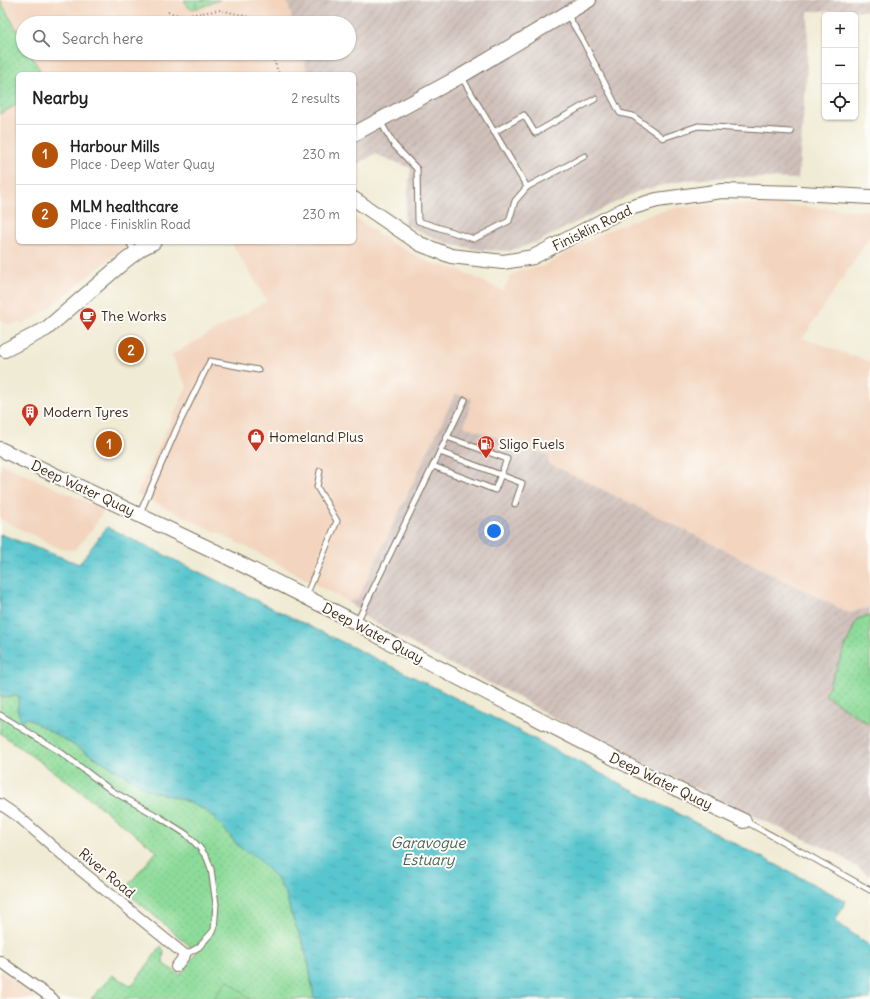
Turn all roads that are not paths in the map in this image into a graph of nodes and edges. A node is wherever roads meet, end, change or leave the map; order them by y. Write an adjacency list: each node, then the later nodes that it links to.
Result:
1 (589, 0): 2 (street)
2 (567, 13): 3 (street); 7 (lane)
3 (461, 76): 5 (street); 6 (lane)
4 (595, 99): 6 (lane)
5 (380, 120): 8 (street); 10 (lane)
6 (494, 132): 10 (lane)
7 (791, 132)
8 (356, 133)
9 (585, 156): 10 (lane)
10 (527, 187)
11 (870, 197): 12 (street, Finisklin Road)
12 (356, 200)
13 (150, 244): 14 (street)
14 (132, 248): 15 (street)
15 (2, 352)
16 (258, 370): 25 (lane)
17 (465, 400): 18 (lane)
18 (447, 437): 20 (lane); 23 (lane)
19 (0, 449): 25 (street, Deep Water Quay)
20 (440, 452): 21 (lane); 23 (lane)
21 (433, 466): 23 (lane); 27 (lane)
22 (320, 471): 26 (lane)
23 (501, 475): 24 (lane)
24 (514, 504)
25 (139, 515): 26 (street, Deep Water Quay)
26 (305, 596): 27 (street, Deep Water Quay)
27 (357, 623): 30 (street, Deep Water Quay)
28 (0, 715): 32 (lane)
29 (0, 804): 32 (street, River Road)
30 (744, 821): 31 (lane)
31 (870, 890)
32 (185, 955): 34 (street)
33 (0, 961): 35 (street)
34 (176, 967)
35 (53, 999)

